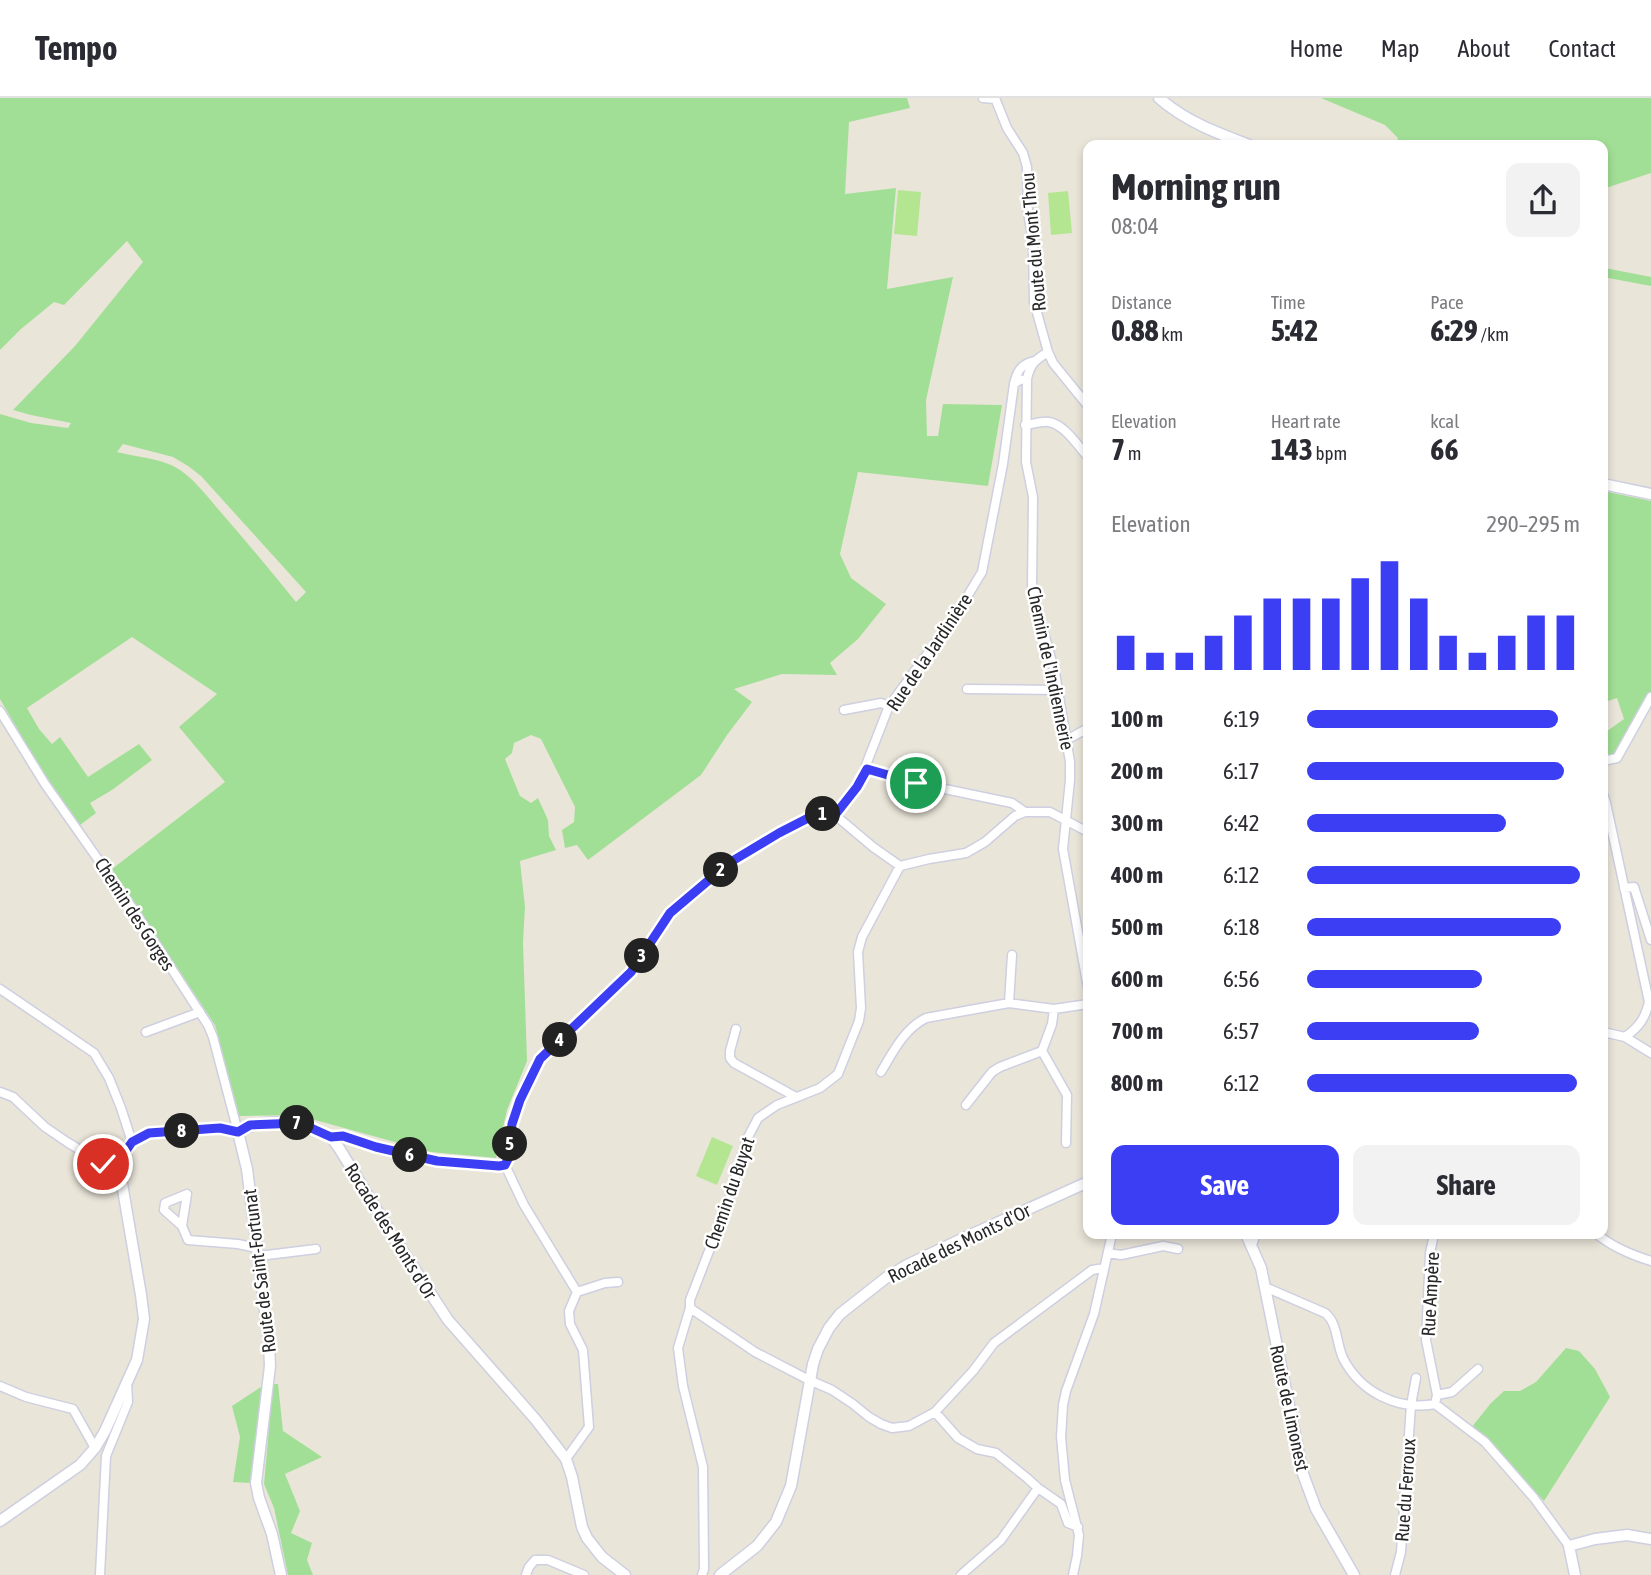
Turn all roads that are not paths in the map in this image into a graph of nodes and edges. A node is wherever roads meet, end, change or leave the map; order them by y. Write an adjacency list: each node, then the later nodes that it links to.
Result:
1 (983, 98): 3 (street)
2 (1159, 98): 4 (street)
3 (995, 99): 5 (street, Route du Mont Thou)
4 (1237, 140)
5 (1048, 352): 6 (street); 9 (street)
6 (1035, 361): 7 (street); 8 (street)
7 (1027, 379): 8 (street); 10 (street)
8 (1014, 384): 17 (street, Rue de la Jardinière)
9 (1083, 400)
10 (1025, 425): 11 (street); 15 (street, Chemin de l'Indiennerie)
11 (1083, 452)
12 (1608, 485): 13 (street)
13 (1651, 494)
14 (967, 689): 15 (street)
15 (1058, 690): 21 (street, Chemin de l'Indiennerie)
16 (1651, 697): 22 (street)
17 (889, 706): 18 (street); 23 (street, Rue de la Jardinière)
18 (844, 710)
19 (0, 711): 38 (street, Chemin des Gorges)
20 (1083, 731): 21 (street)
21 (1066, 738): 27 (street, Chemin de l'Indiennerie)
22 (1608, 760)
23 (867, 769): 24 (street); 26 (street, Rue de la Jardinière)
24 (1025, 812): 27 (street); 29 (street)
25 (1608, 812): 30 (street)
26 (835, 815): 29 (street); 53 (street)
27 (1065, 819): 28 (street); 33 (street, Chemin de l'Indiennerie)
28 (1083, 829)
29 (900, 866): 47 (street, Chemin du Buyat)
30 (1624, 888): 31 (street); 42 (street)
31 (1651, 940)
32 (1012, 955): 35 (street)
33 (1083, 960)
34 (0, 989): 51 (street)
35 (1009, 1003): 37 (street); 45 (street)
36 (1083, 1005): 37 (street)
37 (1054, 1009): 43 (street)
38 (200, 1012): 40 (street); 49 (street, Chemin des Gorges)
39 (736, 1029): 47 (street)
40 (146, 1032)
41 (1608, 1033): 42 (street)
42 (1625, 1037): 44 (street)
43 (1042, 1051): 48 (street); 52 (street)
44 (1651, 1053)
45 (881, 1072)
46 (0, 1092): 54 (street)
47 (796, 1097): 74 (street, Chemin du Buyat)
48 (965, 1105)
49 (238, 1132): 50 (street); 51 (street); 57 (street, Route de Saint-Fortunat)
50 (331, 1137): 53 (street); 84 (street, Rocade des Monts d'Or)
51 (132, 1142): 54 (street)
52 (1066, 1143)
53 (505, 1165): 73 (street)
54 (121, 1166): 78 (street)
55 (1083, 1184): 77 (street, Rocade des Monts d'Or)
56 (182, 1226): 63 (street)
57 (255, 1233): 63 (street); 67 (street, Route de Saint-Fortunat)
58 (1111, 1239): 68 (street)
59 (1249, 1239): 64 (street, Route de Limonest)
60 (1254, 1239): 64 (street)
61 (1433, 1239): 80 (street, Rue Ampère)
62 (1602, 1239): 69 (street)
63 (238, 1244): 67 (street)
64 (1252, 1245): 72 (street, Route de Limonest)
65 (316, 1249): 67 (street)
66 (1178, 1249): 68 (street)
67 (258, 1252): 91 (street, Route de Saint-Fortunat)
68 (1108, 1253): 70 (street)
69 (1651, 1261)
70 (1104, 1268): 82 (street); 87 (street)
71 (618, 1282): 73 (street)
72 (1265, 1287): 81 (street); 99 (street, Route de Limonest)
73 (577, 1292): 84 (street)
74 (690, 1308): 77 (street); 95 (street, Chemin du Buyat)
75 (1478, 1369): 80 (street)
76 (1416, 1378): 81 (street, Rue du Ferroux)
77 (809, 1380): 82 (street); 96 (street, Rocade des Monts d'Or)
78 (127, 1383): 83 (street); 90 (street)
79 (0, 1385): 83 (street)
80 (1436, 1400): 81 (street); 89 (street)
81 (1410, 1405): 100 (street, Rue du Ferroux)
82 (935, 1412): 85 (street)
83 (94, 1448): 86 (street)
84 (566, 1459): 94 (street, Rocade des Monts d'Or)
85 (1038, 1488): 87 (street); 97 (street)
86 (0, 1521)
87 (1077, 1527): 98 (street)
88 (1651, 1539): 89 (street)
89 (1569, 1546): 101 (street)
90 (100, 1575)
91 (281, 1575)
92 (526, 1575): 93 (street)
93 (584, 1575)
94 (625, 1575)
95 (702, 1575)
96 (720, 1575)
97 (961, 1575)
98 (1073, 1575)
99 (1354, 1575)
100 (1395, 1575)
101 (1575, 1575)

